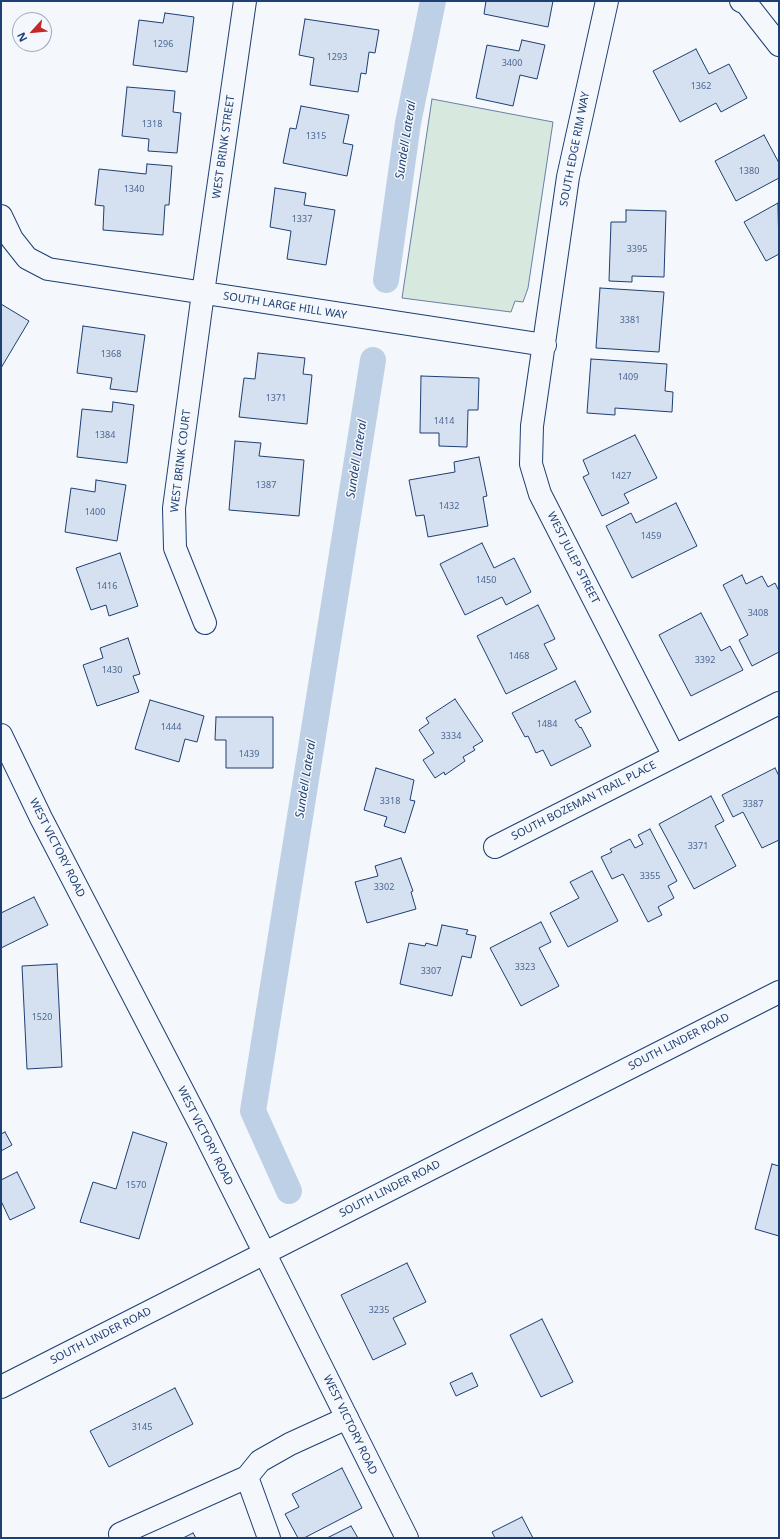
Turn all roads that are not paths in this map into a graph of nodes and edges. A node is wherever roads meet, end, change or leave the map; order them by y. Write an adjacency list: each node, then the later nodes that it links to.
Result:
1 (245, 1): 6 (street, WEST BRINK STREET)
2 (607, 1): 7 (street, SOUTH EDGE RIM WAY)
3 (741, 1): 4 (street)
4 (779, 45)
5 (1, 216): 6 (street, SOUTH LARGE HILL WAY)
6 (202, 293): 7 (street, SOUTH LARGE HILL WAY); 8 (street, WEST BRINK COURT)
7 (545, 346): 11 (street, WEST JULEP STREET)
8 (206, 623)
9 (779, 703): 11 (street, SOUTH BOZEMAN TRAIL PLACE)
10 (1, 735): 14 (street, WEST VICTORY ROAD)
11 (674, 756): 12 (street, SOUTH BOZEMAN TRAIL PLACE)
12 (495, 847)
13 (779, 992): 14 (street, SOUTH LINDER ROAD)
14 (264, 1253): 15 (street, SOUTH LINDER ROAD); 16 (street, WEST VICTORY ROAD)
15 (1, 1387)
16 (347, 1418): 17 (street); 20 (street, WEST VICTORY ROAD)
17 (247, 1477): 18 (street); 19 (street)
18 (120, 1534)
19 (270, 1538)
20 (407, 1538)

